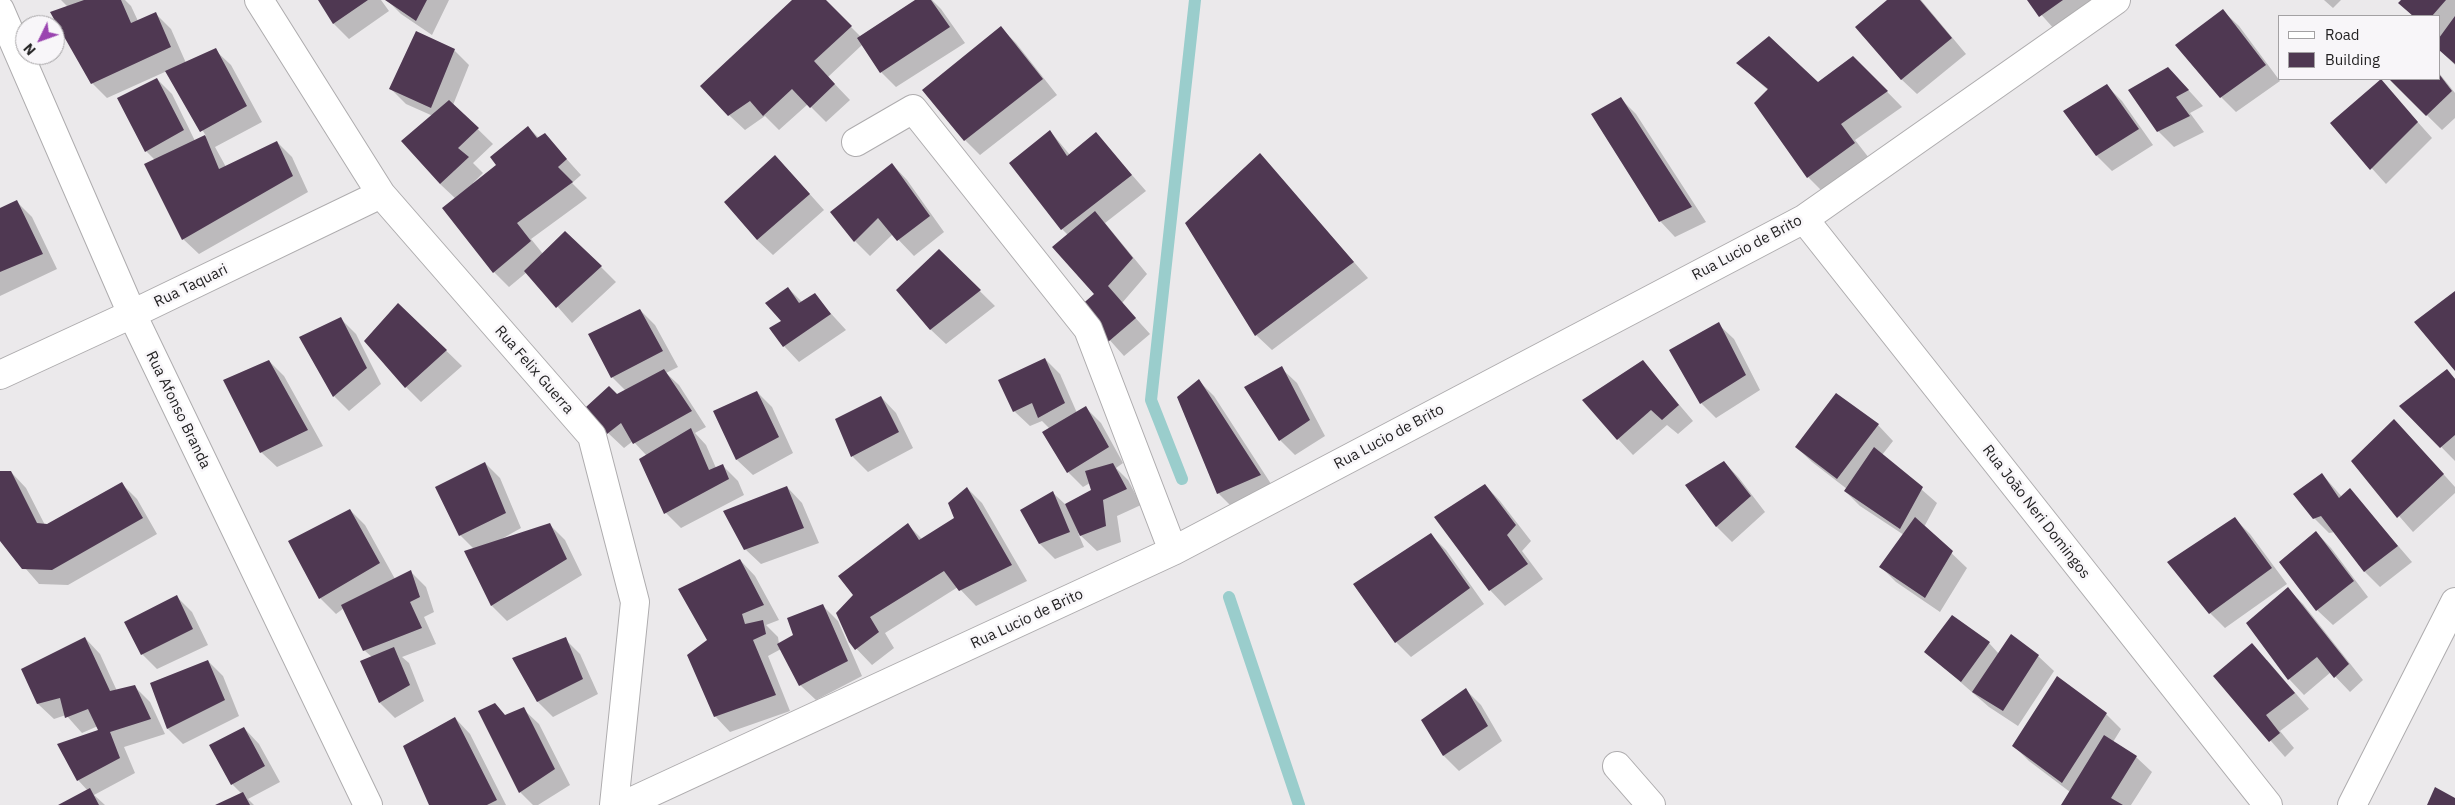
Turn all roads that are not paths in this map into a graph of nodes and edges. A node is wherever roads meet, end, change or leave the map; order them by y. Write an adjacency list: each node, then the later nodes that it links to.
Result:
1 (260, 0): 5 (street, Rua Felix Guerra)
2 (2116, 0): 6 (street, Rua Lucio de Brito)
3 (0, 10): 7 (street, Rua Afonso Branda)
4 (856, 142): 9 (street)
5 (381, 194): 7 (street, Rua Taquari); 13 (street, Rua Felix Guerra)
6 (1804, 219): 9 (street, Rua Lucio de Brito); 16 (street, Rua João Neri Domingos)
7 (132, 314): 8 (street, Rua Taquari); 12 (street, Rua Afonso Branda)
8 (0, 375)
9 (1173, 551): 14 (street, Rua Lucio de Brito)
10 (2455, 602): 17 (street)
11 (1617, 766): 15 (street)
12 (368, 805)
13 (614, 805)
14 (624, 805)
15 (1651, 805)
16 (2268, 805)
17 (2352, 805)

